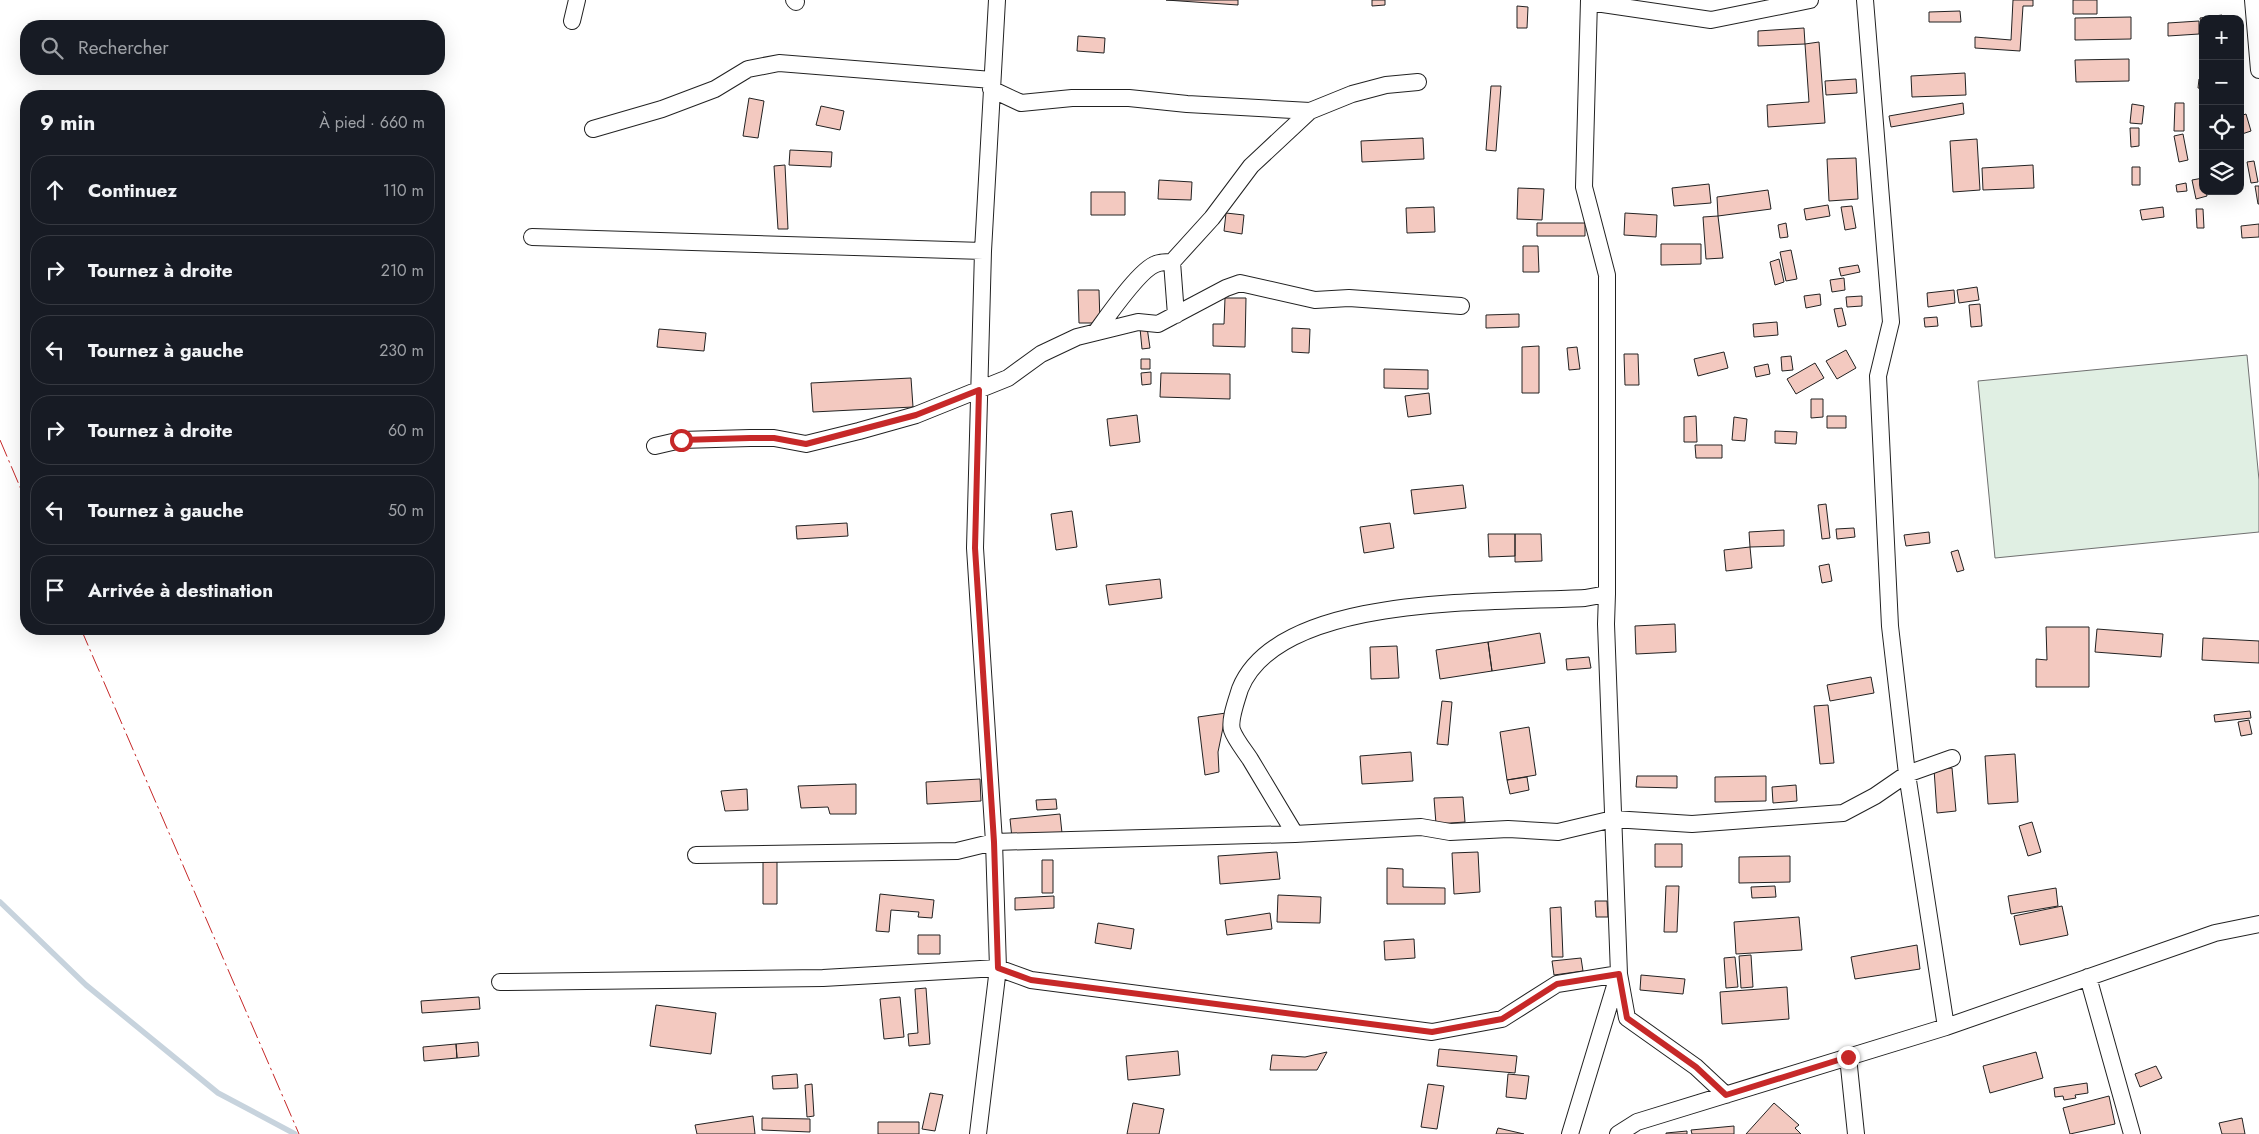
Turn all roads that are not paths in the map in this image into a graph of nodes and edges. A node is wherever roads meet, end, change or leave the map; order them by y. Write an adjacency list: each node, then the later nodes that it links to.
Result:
1 (578, 0): 7 (street)
2 (997, 0): 10 (street)
3 (1810, 0): 6 (street)
4 (1865, 0): 25 (street)
5 (2253, 0): 8 (street)
6 (1589, 1): 23 (street)
7 (572, 21)
8 (2259, 70)
9 (1418, 82): 11 (street)
10 (991, 85): 11 (street); 12 (street); 14 (street)
11 (1310, 111): 15 (street)
12 (593, 129)
13 (532, 237): 14 (street)
14 (983, 251): 21 (street)
15 (1172, 262): 16 (street); 18 (street)
16 (1117, 302): 19 (street); 20 (street)
17 (1460, 306): 18 (street)
18 (1176, 315): 19 (street)
19 (1138, 322): 20 (street)
20 (1096, 332): 21 (street)
21 (979, 390): 22 (street); 28 (street)
22 (655, 446)
23 (1608, 594): 26 (street); 27 (street)
24 (1952, 758): 25 (street)
25 (1907, 774): 26 (street); 35 (street)
26 (1613, 819): 27 (street); 32 (street)
27 (1295, 834): 28 (street)
28 (994, 842): 29 (street); 31 (street)
29 (696, 855)
30 (2259, 924): 33 (street)
31 (998, 968): 32 (street); 34 (street); 38 (street)
32 (1619, 974): 37 (street); 39 (street)
33 (2088, 977): 35 (street); 42 (street)
34 (500, 982)
35 (1946, 1027): 36 (street)
36 (1848, 1057): 37 (street); 41 (street)
37 (1726, 1095): 40 (street)
38 (978, 1134)
39 (1570, 1134)
40 (1618, 1134)
41 (1856, 1134)
42 (2132, 1134)

